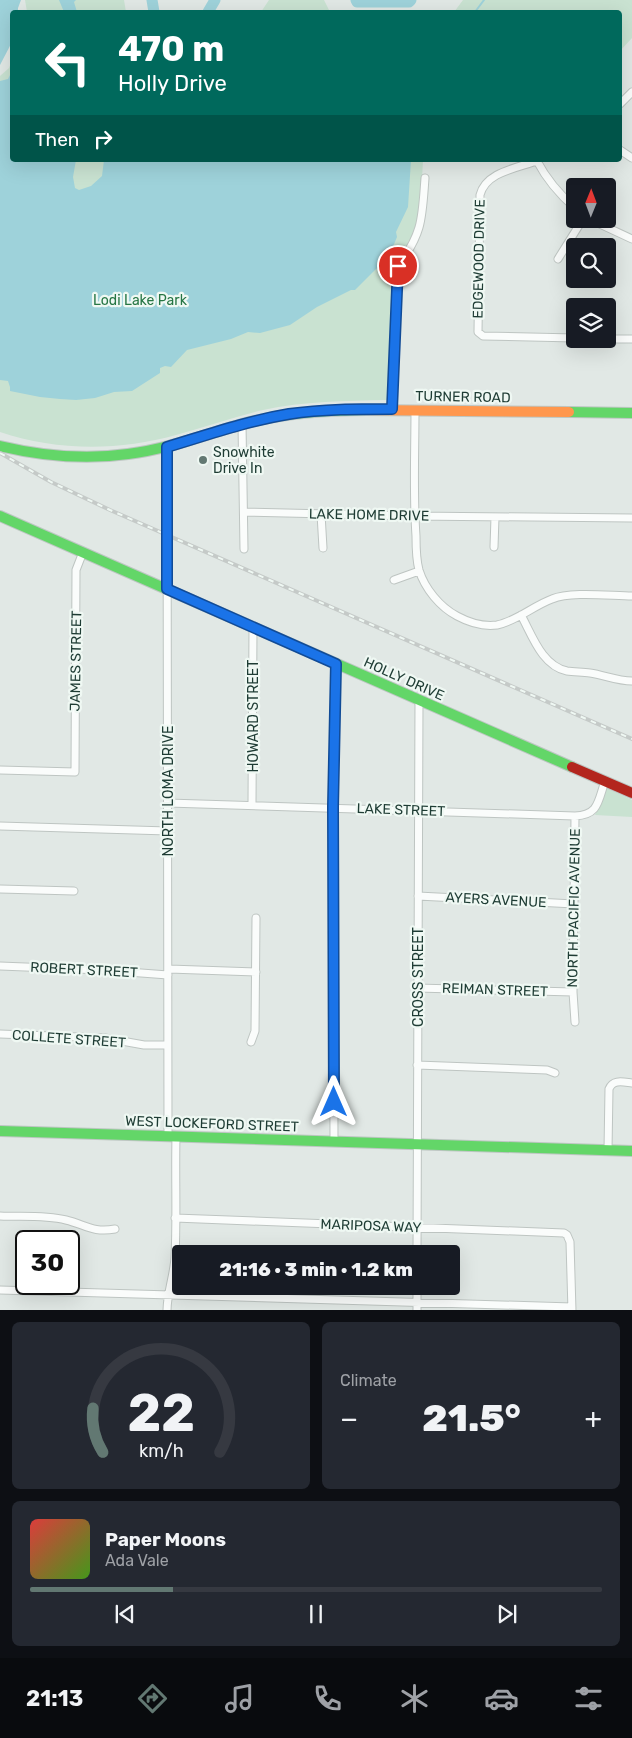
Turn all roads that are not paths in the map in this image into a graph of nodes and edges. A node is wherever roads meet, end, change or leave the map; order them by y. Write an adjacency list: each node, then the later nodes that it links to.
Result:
1 (632, 92): 2 (street)
2 (622, 102)
3 (533, 162): 11 (street, EDGEWOOD DRIVE)
4 (539, 162): 6 (street)
5 (425, 178): 14 (street)
6 (566, 200)
7 (577, 228): 10 (street)
8 (608, 228): 9 (street)
9 (632, 239)
10 (558, 259)
11 (566, 338)
12 (616, 339): 13 (street)
13 (632, 339)
14 (392, 409): 15 (street, TURNER ROAD); 17 (street, TURNER ROAD)
15 (415, 410): 16 (street, TURNER ROAD); 23 (street)
16 (632, 413)
17 (242, 424): 19 (street, TURNER ROAD); 20 (street)
18 (0, 446): 19 (street, TURNER ROAD)
19 (167, 447): 32 (street, NORTH LOMA DRIVE)
20 (244, 512): 21 (street, LAKE HOME DRIVE); 28 (street)
21 (321, 514): 23 (street, LAKE HOME DRIVE); 27 (street)
22 (0, 516): 29 (street, HOLLY DRIVE)
23 (414, 516): 24 (street, LAKE HOME DRIVE); 30 (street)
24 (494, 517): 25 (street, LAKE HOME DRIVE); 26 (street)
25 (632, 518)
26 (494, 547)
27 (323, 548)
28 (244, 549)
29 (83, 552): 32 (street, HOLLY DRIVE); 39 (street, JAMES STREET)
30 (419, 571): 31 (street); 34 (street)
31 (394, 580)
32 (167, 589): 35 (street, HOLLY DRIVE); 42 (street, NORTH LOMA DRIVE)
33 (632, 596): 34 (street)
34 (521, 615): 37 (street)
35 (253, 628): 36 (street, HOLLY DRIVE); 43 (street, HOWARD STREET)
36 (336, 664): 38 (street, HOLLY DRIVE); 44 (street)
37 (632, 681)
38 (419, 701): 40 (street, HOLLY DRIVE); 45 (street, CROSS STREET)
39 (0, 770)
40 (605, 781): 41 (street, HOLLY DRIVE); 46 (street, NORTH PACIFIC AVENUE)
41 (632, 793)
42 (168, 803): 43 (street, LAKE STREET); 48 (street, NORTH LOMA DRIVE)
43 (252, 806): 44 (street, LAKE STREET)
44 (333, 807): 45 (street, LAKE STREET); 68 (street)
45 (418, 810): 46 (street, LAKE STREET); 51 (street, CROSS STREET)
46 (575, 816): 52 (street, NORTH PACIFIC AVENUE)
47 (0, 826): 48 (street)
48 (168, 831): 55 (street, NORTH LOMA DRIVE)
49 (0, 889): 50 (street)
50 (74, 891)
51 (418, 896): 52 (street, AYERS AVENUE); 57 (street, CROSS STREET)
52 (574, 904): 58 (street, NORTH PACIFIC AVENUE)
53 (256, 918): 56 (street)
54 (0, 966): 55 (street, ROBERT STREET)
55 (168, 972): 56 (street, ROBERT STREET); 62 (street, NORTH LOMA DRIVE)
56 (256, 972): 61 (street)
57 (417, 988): 58 (street, REIMAN STREET); 63 (street, CROSS STREET)
58 (573, 992): 59 (street, NORTH PACIFIC AVENUE)
59 (575, 1022)
60 (0, 1034): 62 (street, COLLETE STREET)
61 (250, 1042)
62 (167, 1046): 67 (street, NORTH LOMA DRIVE)
63 (417, 1065): 64 (street); 69 (street, CROSS STREET)
64 (555, 1073)
65 (632, 1083): 70 (street)
66 (0, 1131): 67 (street, WEST LOCKEFORD STREET)
67 (172, 1136): 68 (street, WEST LOCKEFORD STREET); 73 (street, NORTH LOMA DRIVE)
68 (334, 1141): 69 (street, WEST LOCKEFORD STREET)
69 (418, 1143): 70 (street, WEST LOCKEFORD STREET); 74 (street, CROSS STREET)
70 (608, 1150): 71 (street, WEST LOCKEFORD STREET)
71 (632, 1151)
72 (0, 1216): 75 (street)
73 (175, 1218): 74 (street, MARIPOSA WAY); 78 (street, NORTH LOMA DRIVE)
74 (418, 1228): 76 (street, CROSS STREET); 80 (street, MARIPOSA WAY)
75 (115, 1229)
76 (418, 1245)
77 (0, 1290): 78 (street)
78 (167, 1296): 79 (street); 81 (street, NORTH LOMA DRIVE)
79 (417, 1307): 80 (street)
80 (572, 1309)
81 (167, 1310)

